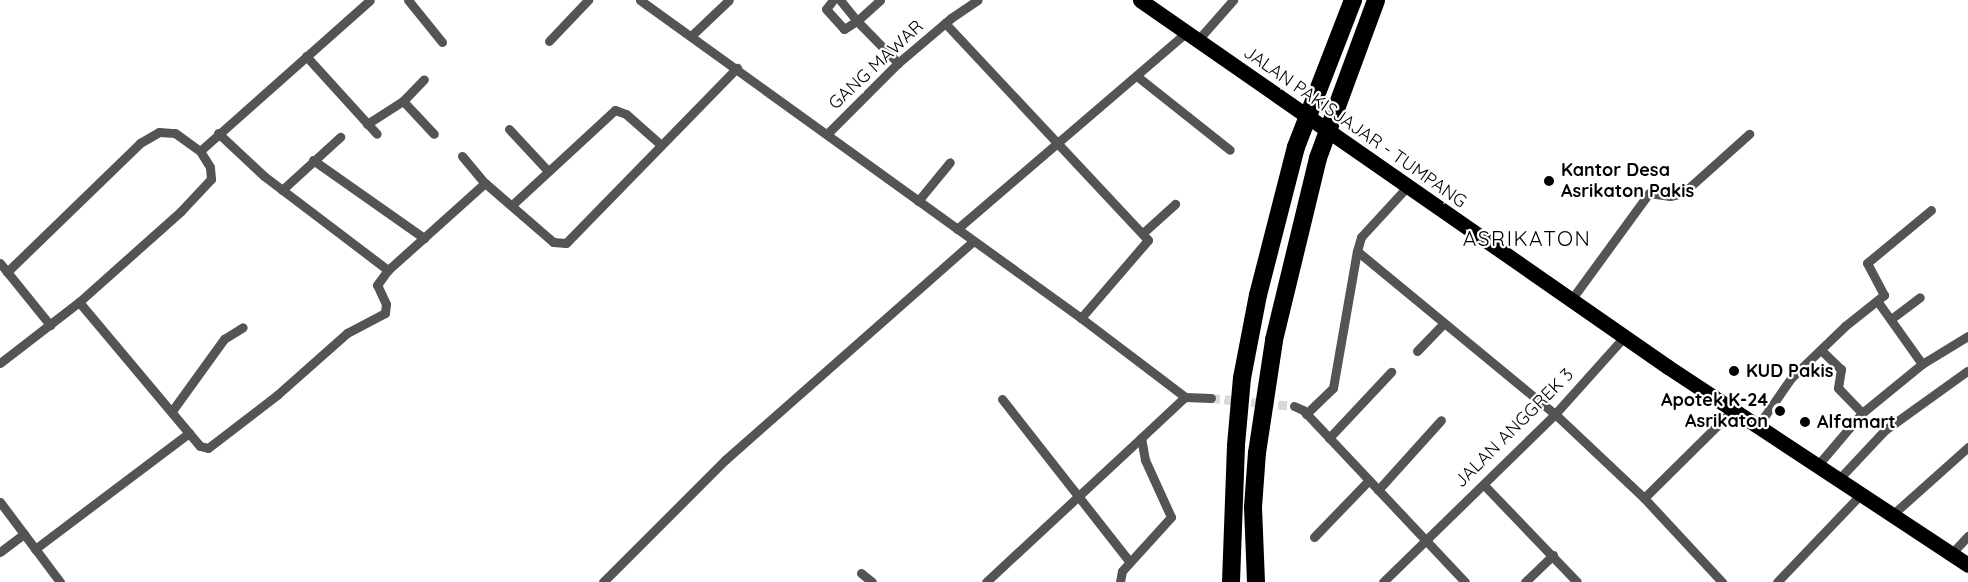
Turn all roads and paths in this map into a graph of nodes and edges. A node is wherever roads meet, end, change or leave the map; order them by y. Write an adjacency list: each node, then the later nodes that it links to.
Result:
1 (370, 0): 20 (street)
2 (408, 0): 19 (street)
3 (588, 0): 18 (street)
4 (640, 0): 16 (street)
5 (729, 0): 16 (street)
6 (833, 0): 14 (street)
7 (840, 0): 14 (street)
8 (880, 0): 14 (street)
9 (1140, 0): 17 (main road, JALAN PAKISJAJAR - TUMPANG)
10 (1233, 0): 17 (street)
11 (1353, 0): 116 (highway)
12 (1376, 0): 117 (highway)
13 (970, 2): 15 (street, GANG MAWAR)
14 (857, 21): 21 (street)
15 (945, 24): 21 (street, GANG MAWAR); 35 (street)
16 (691, 36): 22 (street)
17 (1192, 37): 23 (street); 43 (main road, JALAN PAKISJAJAR - TUMPANG)
18 (549, 41)
19 (442, 42)
20 (306, 56): 26 (street); 28 (street)
21 (898, 63): 31 (street, GANG MAWAR)
22 (736, 68): 31 (street); 34 (street)
23 (1138, 77): 35 (street); 36 (street)
24 (424, 79): 25 (street)
25 (404, 101): 26 (street); 30 (street)
26 (367, 124): 29 (street)
27 (509, 129): 41 (street)
28 (218, 132): 37 (street); 44 (street)
29 (377, 134)
30 (434, 134)
31 (827, 134): 45 (street)
32 (1749, 134): 58 (street)
33 (340, 137): 39 (street)
34 (660, 144): 41 (street); 47 (street)
35 (1057, 144): 49 (street); 50 (street)
36 (1230, 150)
37 (200, 151): 56 (street); 59 (street)
38 (462, 156): 42 (street)
39 (313, 160): 44 (street); 51 (street)
40 (950, 162): 45 (street)
41 (548, 171): 47 (street)
42 (485, 183): 47 (street); 51 (street)
43 (1407, 187): 53 (street); 58 (main road, JALAN PAKISJAJAR - TUMPANG)
44 (282, 190): 55 (street)
45 (918, 201): 49 (street)
46 (1174, 204): 50 (street)
47 (512, 205)
48 (1927, 213): 60 (street)
49 (957, 229): 52 (street)
50 (1144, 232): 61 (street)
51 (424, 238): 55 (street)
52 (973, 241): 61 (street); 112 (street)
53 (1357, 251): 63 (street); 81 (street)
54 (0, 263): 56 (street)
55 (388, 270): 85 (street)
56 (8, 273): 64 (street)
57 (1920, 297): 62 (street)
58 (1571, 300): 67 (main road, JALAN PAKISJAJAR - TUMPANG)
59 (79, 302): 64 (street); 78 (street)
60 (1878, 302): 62 (street); 68 (street)
61 (1081, 318): 74 (street)
62 (1891, 320): 71 (street)
63 (1443, 324): 69 (street); 82 (street)
64 (50, 325): 70 (street)
65 (243, 327): 78 (street)
66 (1968, 336): 71 (street)
67 (1624, 337): 79 (main road, JALAN PAKISJAJAR - TUMPANG); 82 (street, JALAN ANGGREK 3)
68 (1821, 350): 80 (street); 84 (street)
69 (1417, 351)
70 (0, 363)
71 (1922, 364): 80 (street)
72 (1967, 371): 91 (street)
73 (1391, 372): 87 (street)
74 (1185, 397): 75 (street); 86 (street)
75 (1211, 398)
76 (1002, 399): 95 (street)
77 (1294, 406): 81 (street)
78 (171, 411): 85 (street)
79 (1732, 411): 84 (main road, JALAN PAKISJAJAR - TUMPANG); 96 (street)
80 (1863, 413): 89 (street)
81 (1306, 414): 87 (street)
82 (1555, 414): 92 (street, JALAN ANGGREK 3); 96 (street)
83 (1441, 420): 93 (street)
84 (1757, 427): 89 (main road, JALAN PAKISJAJAR - TUMPANG)
85 (189, 433): 103 (street)
86 (1141, 438): 95 (street); 107 (street)
87 (1329, 438): 90 (street)
88 (1968, 447): 98 (street)
89 (1817, 466): 91 (main road, JALAN PAKISJAJAR - TUMPANG)
90 (1369, 480): 93 (street); 101 (street)
91 (1838, 480): 94 (main road, JALAN PAKISJAJAR - TUMPANG)
92 (1484, 485): 102 (street, JALAN ANGGREK 3); 106 (street)
93 (1378, 490): 102 (street)
94 (1860, 495): 98 (main road, JALAN PAKISJAJAR - TUMPANG); 122 (street)
95 (1079, 496): 107 (street); 114 (street)
96 (1644, 498): 121 (street)
97 (0, 502): 99 (street)
98 (1892, 515): 105 (main road, JALAN PAKISJAJAR - TUMPANG)
99 (24, 534): 103 (street); 104 (street)
100 (1968, 536): 105 (street)
101 (1314, 537)
102 (1425, 539): 110 (street); 118 (street, JALAN ANGGREK 3)
103 (35, 549): 111 (street)
104 (0, 552)
105 (1952, 554): 108 (main road, JALAN PAKISJAJAR - TUMPANG)
106 (1553, 555): 119 (street); 120 (street)
107 (1130, 562): 115 (street)
108 (1968, 565)
109 (861, 573): 113 (street)
110 (1459, 580)
111 (60, 582)
112 (603, 582)
113 (872, 582)
114 (986, 582)
115 (1120, 582)
116 (1231, 582)
117 (1256, 582)
118 (1383, 582)
119 (1525, 582)
120 (1576, 582)
121 (1722, 582)
122 (1777, 582)

